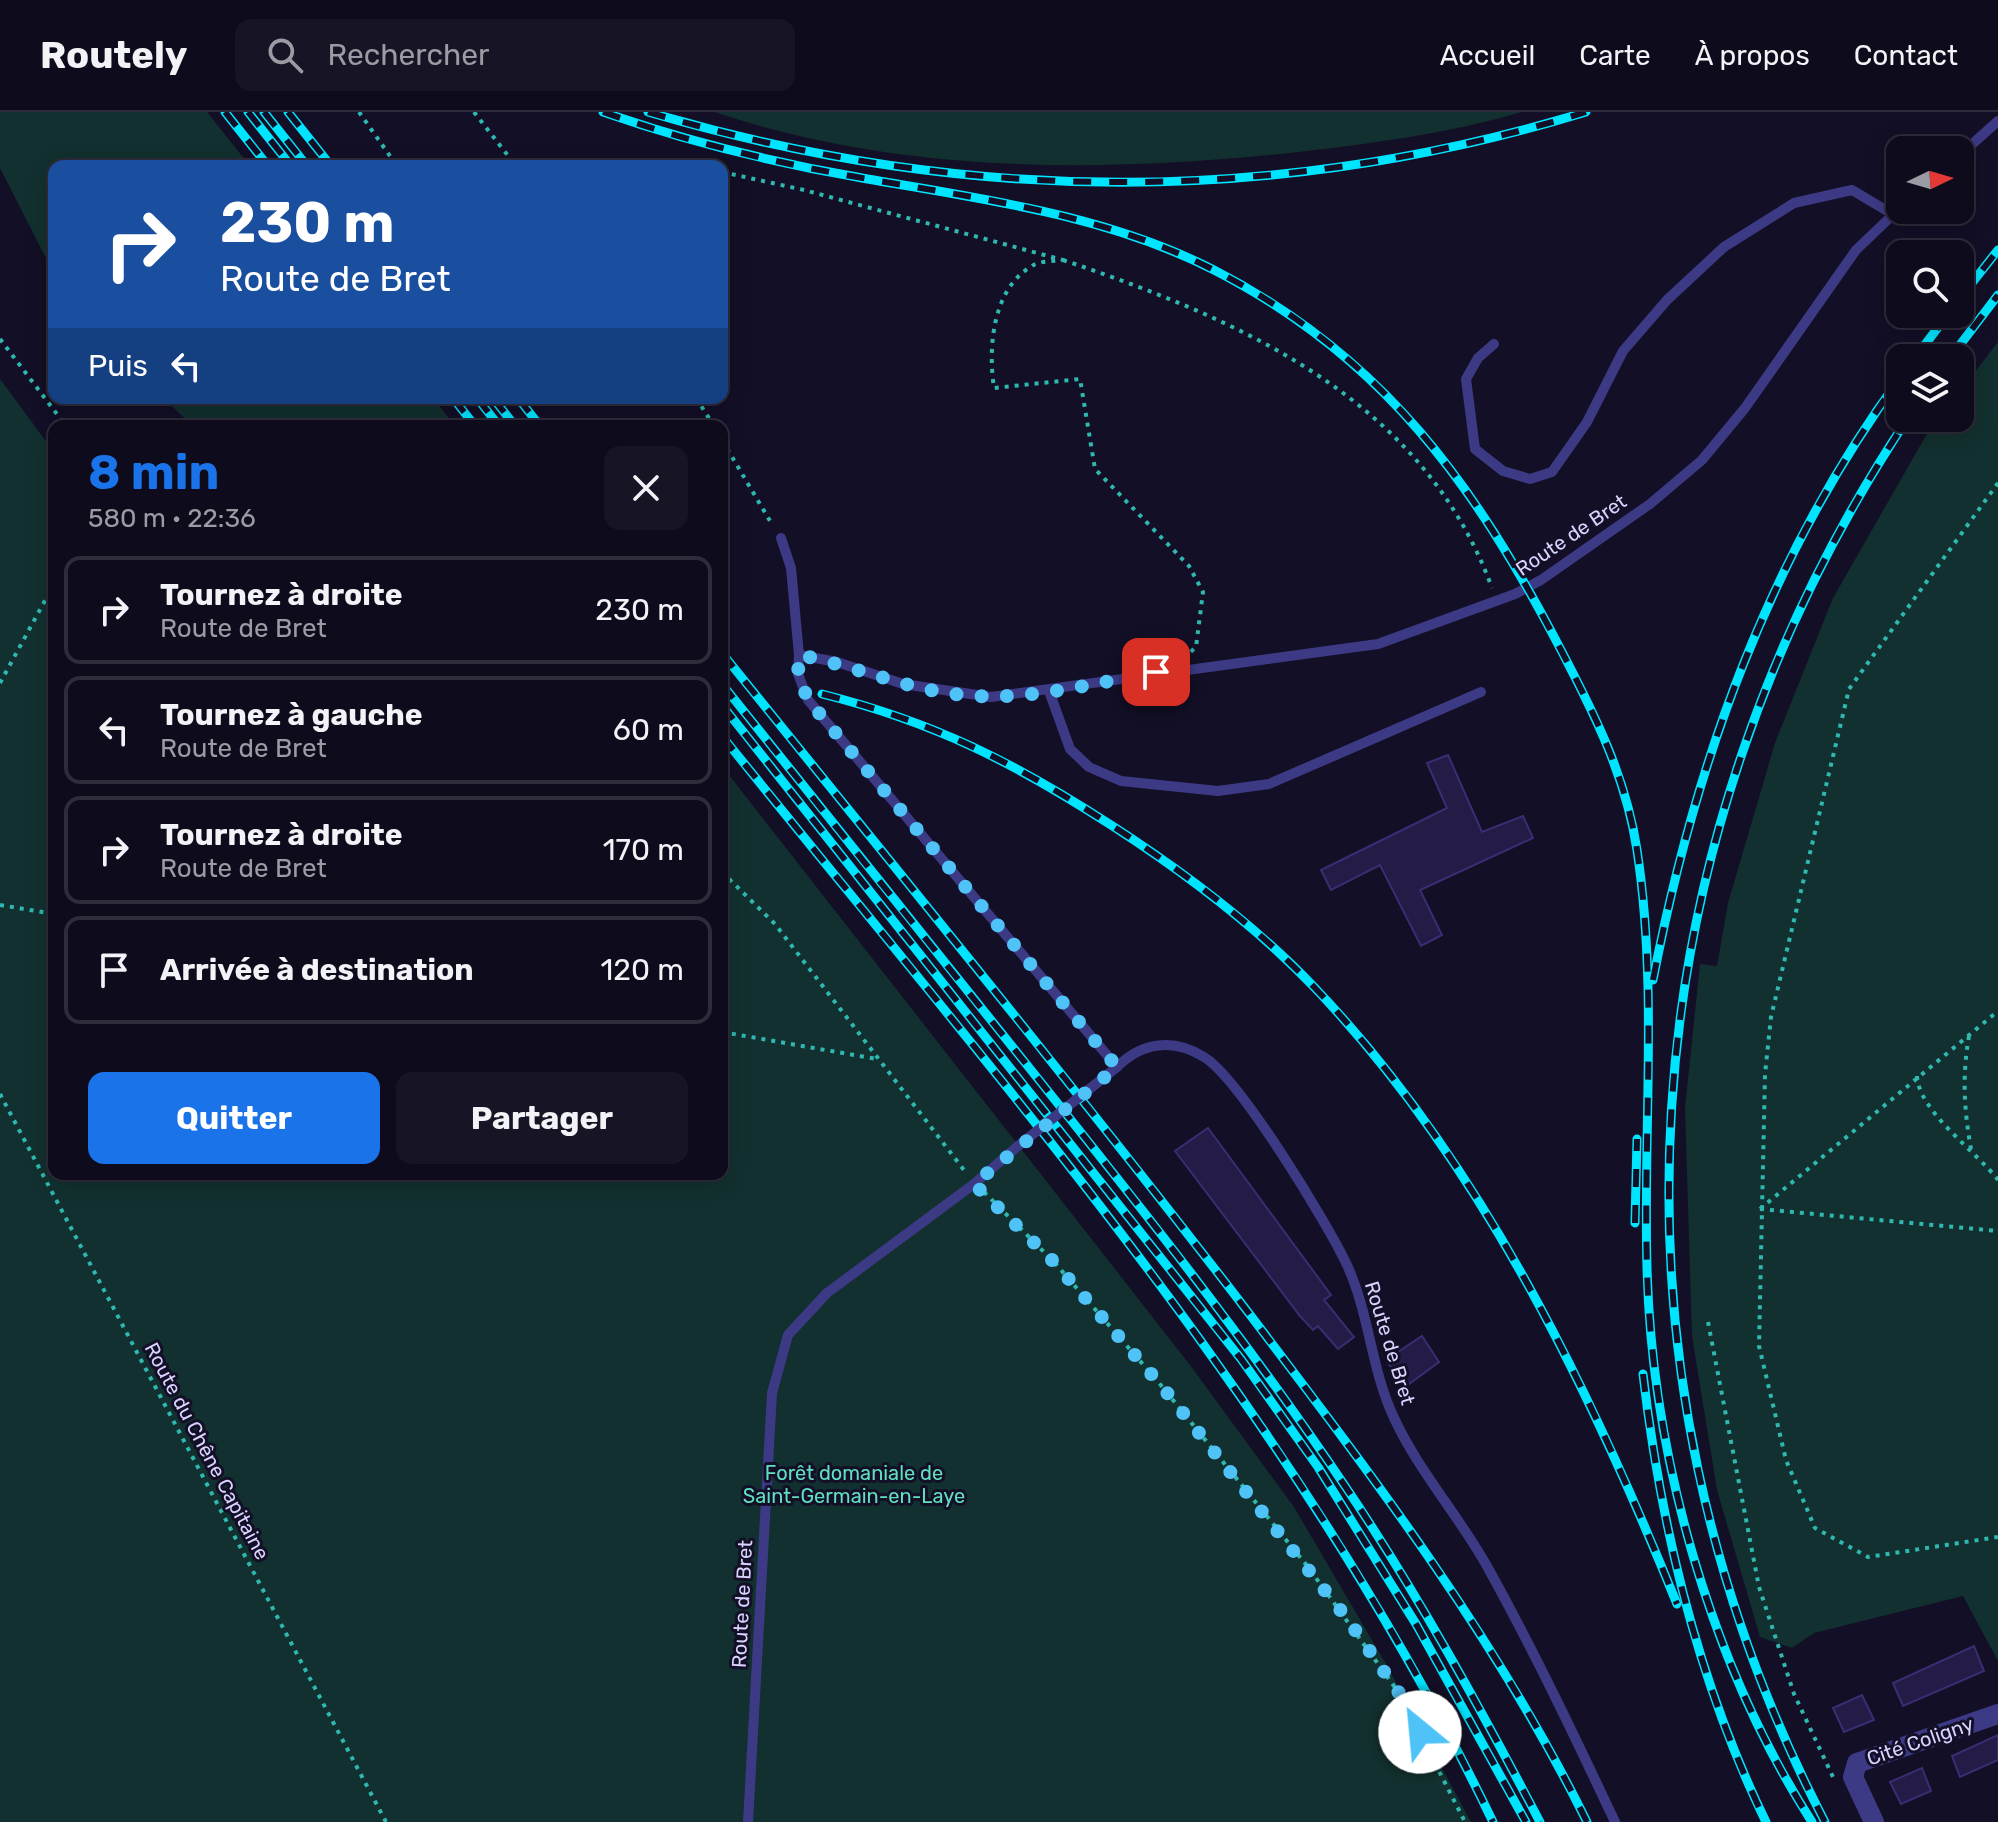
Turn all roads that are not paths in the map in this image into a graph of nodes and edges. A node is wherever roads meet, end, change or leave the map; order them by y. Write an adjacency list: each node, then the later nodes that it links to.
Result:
1 (1998, 121): 2 (lane)
2 (1974, 142)
3 (1886, 207): 5 (lane, Route de Bret)
4 (1886, 222): 8 (lane, Route de Bret)
5 (1494, 344)
6 (781, 538): 7 (lane)
7 (799, 655): 8 (lane, Route de Bret); 10 (lane)
8 (1049, 691): 9 (lane)
9 (1481, 692)
10 (1117, 1067): 12 (lane, Route de Bret, bridge); 13 (lane, Route de Bret)
11 (1998, 1714): 14 (street, Cité Coligny)
12 (748, 1822)
13 (1615, 1822)
14 (1874, 1822)

